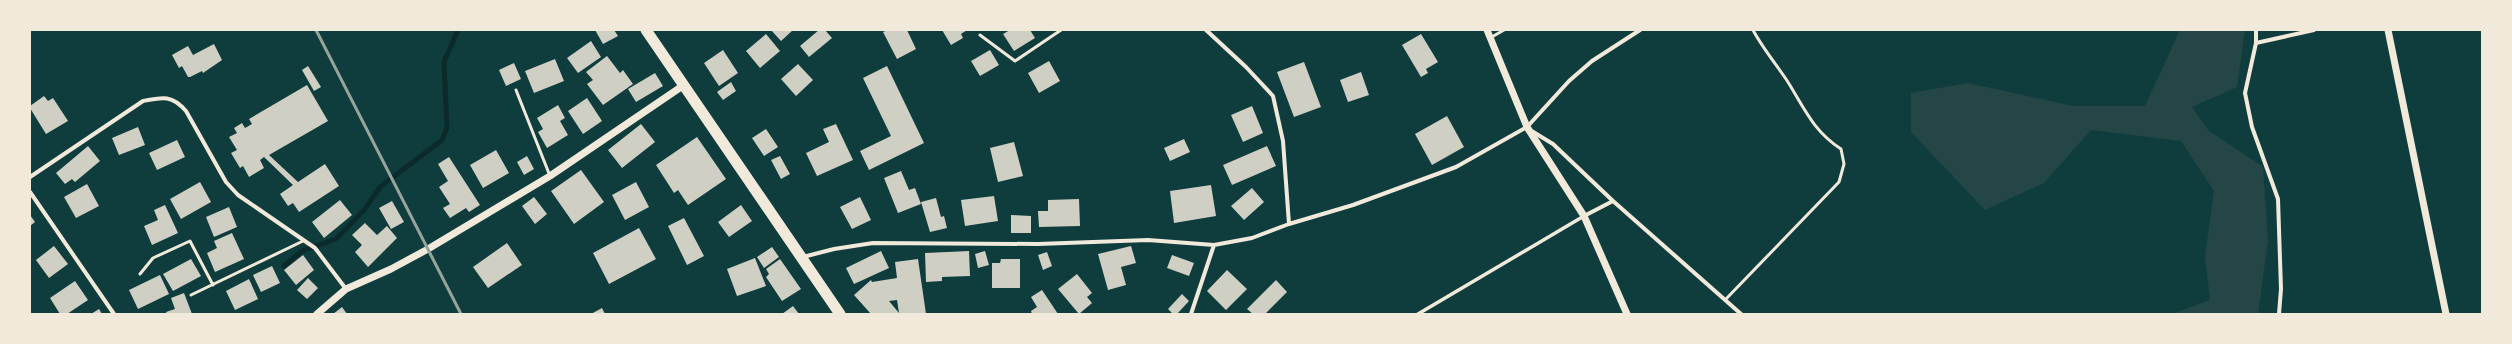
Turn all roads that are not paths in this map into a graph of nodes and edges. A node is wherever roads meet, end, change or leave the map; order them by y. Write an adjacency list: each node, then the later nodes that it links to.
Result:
1 (646, 30): 14 (highway)
2 (1061, 30): 11 (lane)
3 (1206, 30): 22 (street)
4 (1487, 30): 12 (street)
5 (1504, 30): 12 (lane)
6 (1640, 30): 16 (street)
7 (1753, 30): 30 (lane)
8 (2256, 30): 13 (street)
9 (2314, 30): 13 (street)
10 (2388, 30): 39 (street)
11 (980, 35)
12 (1490, 38): 16 (street)
13 (2256, 44): 38 (street)
14 (684, 85): 17 (street); 25 (highway)
15 (516, 90): 17 (lane)
16 (1527, 128): 20 (street); 21 (street); 22 (street)
17 (550, 176): 28 (street)
18 (30, 177): 23 (street)
19 (30, 192): 31 (street)
20 (1613, 201): 21 (street); 30 (street)
21 (1584, 216): 35 (street); 36 (street)
22 (1289, 224): 24 (street)
23 (303, 241): 27 (lane); 28 (street)
24 (1214, 245): 25 (street); 34 (street)
25 (801, 258): 33 (highway)
26 (140, 274): 27 (lane)
27 (212, 285): 29 (lane)
28 (346, 289): 32 (street)
29 (191, 295)
30 (1725, 300): 37 (street)
31 (114, 314)
32 (317, 314)
33 (840, 314)
34 (1191, 314)
35 (1418, 314)
36 (1627, 314)
37 (1741, 314)
38 (2279, 314)
39 (2446, 314)

